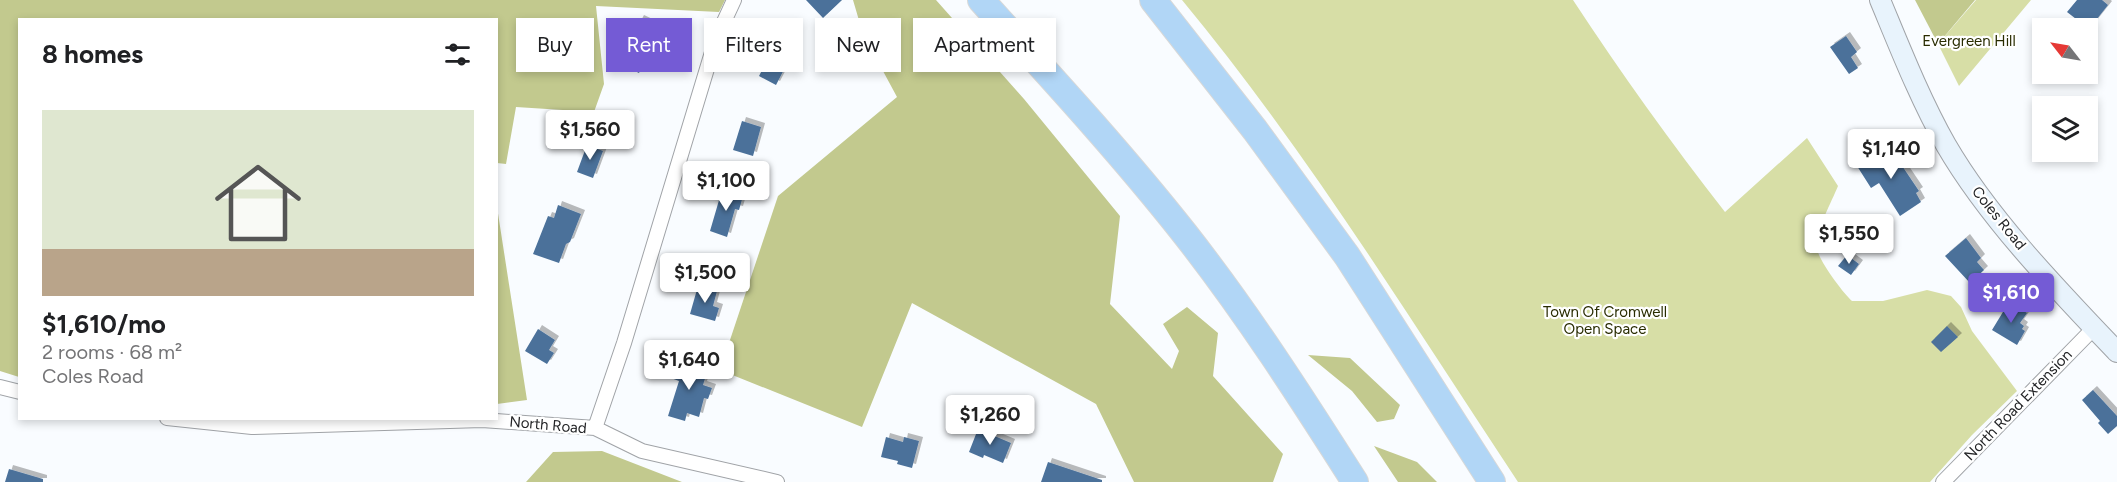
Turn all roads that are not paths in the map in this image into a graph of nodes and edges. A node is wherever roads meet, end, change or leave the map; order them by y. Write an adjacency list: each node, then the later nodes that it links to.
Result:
1 (734, 0): 12 (street)
2 (981, 0): 14 (highway)
3 (1154, 0): 15 (highway)
4 (1880, 0): 5 (street, Coles Road)
5 (2094, 328): 6 (street, Coles Road); 16 (street, North Road Extension)
6 (2117, 352)
7 (0, 387): 8 (street)
8 (18, 392)
9 (186, 420): 11 (street, North Road)
10 (482, 420): 12 (street, North Road)
11 (482, 420)
12 (595, 429): 13 (street, North Road)
13 (777, 482)
14 (1355, 482)
15 (1492, 482)
16 (1943, 482)

